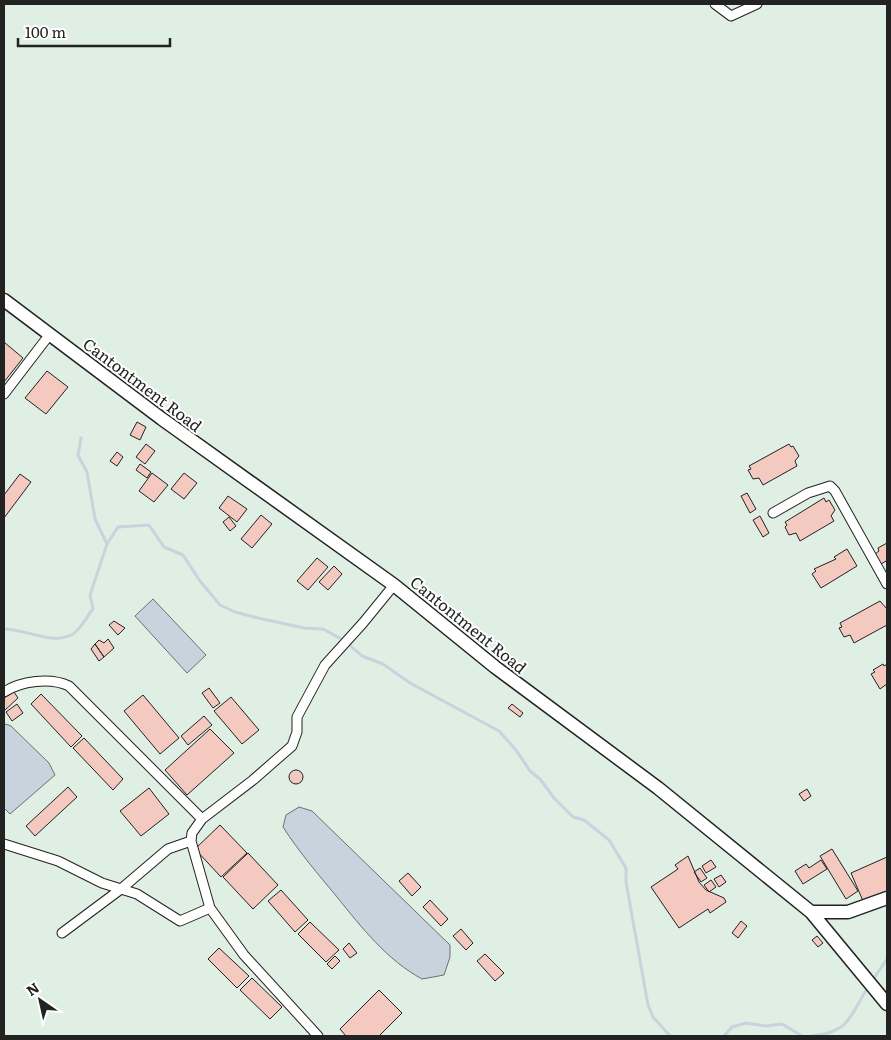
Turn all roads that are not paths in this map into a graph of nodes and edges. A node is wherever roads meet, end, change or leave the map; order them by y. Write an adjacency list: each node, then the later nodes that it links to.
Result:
1 (715, 4): 2 (street)
2 (757, 4)
3 (4, 300): 4 (street, Cantontment Road)
4 (50, 334): 5 (street); 8 (street, Cantontment Road)
5 (4, 394)
6 (773, 513): 7 (street)
7 (887, 584)
8 (394, 585): 10 (street); 16 (street, Cantontment Road)
9 (4, 692): 10 (street)
10 (202, 819): 11 (street)
11 (191, 841): 13 (street); 15 (street)
12 (4, 844): 13 (street)
13 (121, 889): 15 (street); 17 (street)
14 (887, 898): 16 (street)
15 (210, 908): 19 (street)
16 (811, 912): 18 (street, Cantontment Road)
17 (62, 933)
18 (887, 1004)
19 (318, 1036)

